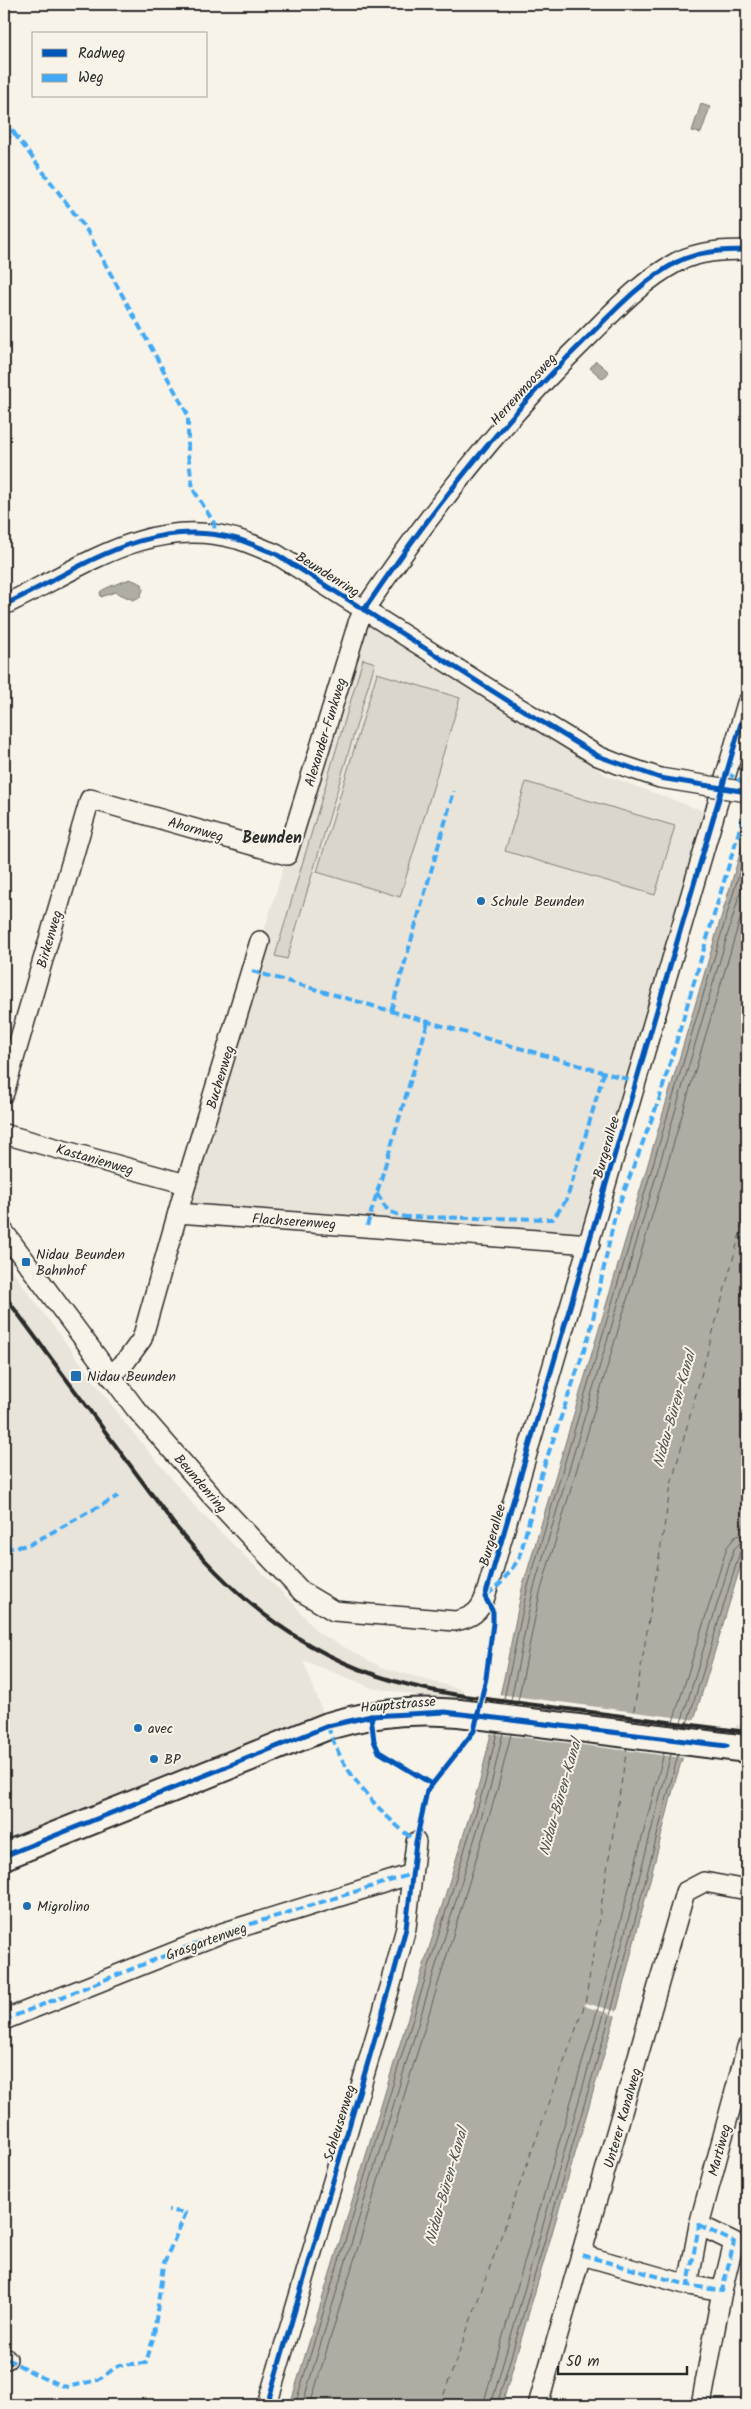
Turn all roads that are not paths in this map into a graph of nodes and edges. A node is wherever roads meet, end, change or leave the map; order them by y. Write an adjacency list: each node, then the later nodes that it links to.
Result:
1 (747, 250): 3 (street, Herrenmoosweg)
2 (4, 605): 3 (street, Beundenring)
3 (364, 610): 5 (street, Beundenring, bridge); 7 (street, Alexander-Funkweg)
4 (747, 703): 14 (street, Burgerallee)
5 (747, 792)
6 (105, 802): 7 (street, Ahornweg); 9 (street, Birkenweg)
7 (287, 855)
8 (260, 941): 11 (street, Buchenweg)
9 (4, 1093)
10 (4, 1134): 11 (street, Kastanienweg)
11 (186, 1184): 12 (street, Buchenweg)
12 (178, 1212): 14 (street, Flachserenweg); 15 (street)
13 (4, 1232): 15 (street, Beundenring)
14 (590, 1244): 16 (street, Burgerallee)
15 (110, 1376): 16 (street, Beundenring)
16 (466, 1619)
17 (736, 1748): 19 (main road, Hauptstrasse)
18 (416, 1842): 20 (street, Schleusenweg)
19 (4, 1856)
20 (412, 1874): 22 (street, Grasgartenweg); 28 (street, Schleusenweg)
21 (747, 1890): 25 (street, Unterer Kanalweg)
22 (4, 2020)
23 (747, 2047): 24 (street, Martiweg)
24 (699, 2225): 26 (street, Martiweg); 27 (street)
25 (582, 2255): 26 (street); 29 (street, Unterer Kanalweg)
26 (688, 2285): 27 (street)
27 (722, 2291): 30 (street)
28 (267, 2405)
29 (538, 2405)
30 (701, 2405)

